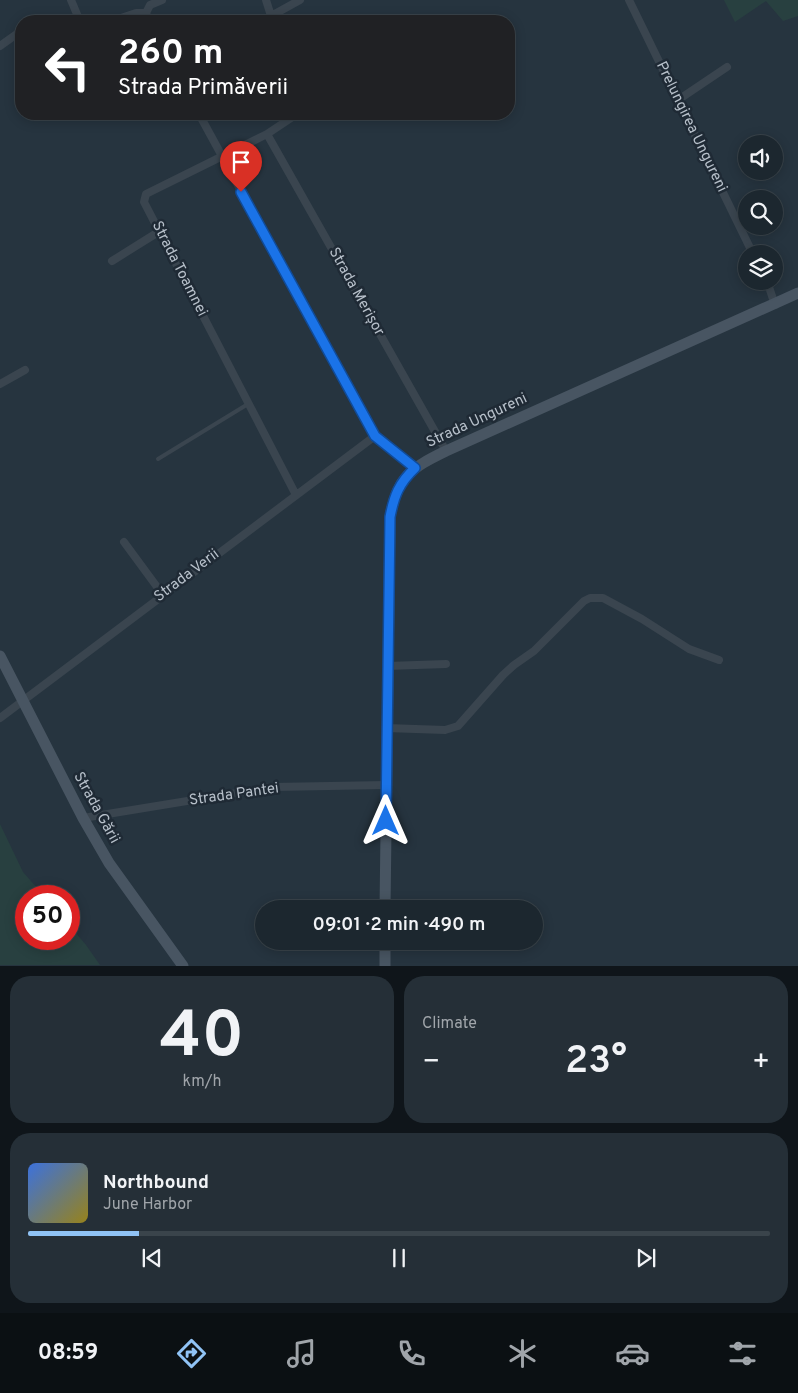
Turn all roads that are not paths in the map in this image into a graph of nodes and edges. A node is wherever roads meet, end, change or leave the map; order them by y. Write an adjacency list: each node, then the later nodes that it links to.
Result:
1 (71, 0): 6 (street)
2 (162, 0): 9 (street)
3 (266, 0): 10 (street)
4 (300, 0): 11 (street)
5 (629, 0): 15 (street, Prelungirea Ungureni)
6 (77, 15)
7 (130, 15): 8 (street)
8 (142, 15)
9 (148, 15)
10 (271, 15)
11 (278, 15)
12 (15, 35): 13 (street)
13 (0, 46)
14 (728, 67): 15 (street)
15 (678, 100): 21 (street, Prelungirea Ungureni)
16 (201, 120): 19 (street)
17 (288, 120): 18 (street, Strada Toamnei)
18 (267, 134): 19 (street, Strada Toamnei); 30 (street, Strada Merișor)
19 (222, 157): 20 (street, Strada Toamnei); 29 (street)
20 (160, 231): 22 (street); 28 (street, Strada Toamnei)
21 (749, 245)
22 (112, 261)
23 (770, 290): 25 (street)
24 (798, 293): 25 (main road, Strada Ungureni)
25 (775, 305): 30 (main road, Strada Ungureni)
26 (25, 370): 27 (street)
27 (0, 384)
28 (248, 404): 31 (lane); 33 (street, Strada Toamnei)
29 (375, 436): 32 (street); 33 (street, Strada Verii)
30 (446, 451): 32 (main road, Strada Ungureni)
31 (158, 459)
32 (415, 468): 39 (main road, Strada Ungureni)
33 (296, 495): 35 (street, Strada Verii)
34 (124, 542): 35 (street)
35 (163, 595): 40 (street, Strada Verii)
36 (0, 656): 40 (main road, Strada Gării)
37 (719, 660): 42 (street)
38 (446, 664): 39 (street)
39 (387, 666): 42 (main road, Strada Ungureni)
40 (22, 700): 41 (street, Strada Verii); 44 (main road, Strada Gării)
41 (0, 718)
42 (386, 728): 43 (main road, Strada Ungureni)
43 (386, 786): 44 (street, Strada Pantei); 45 (main road, Strada Ungureni)
44 (83, 818): 47 (main road, Strada Gării)
45 (385, 900)
46 (385, 950): 48 (main road)
47 (183, 966)
48 (385, 966)

